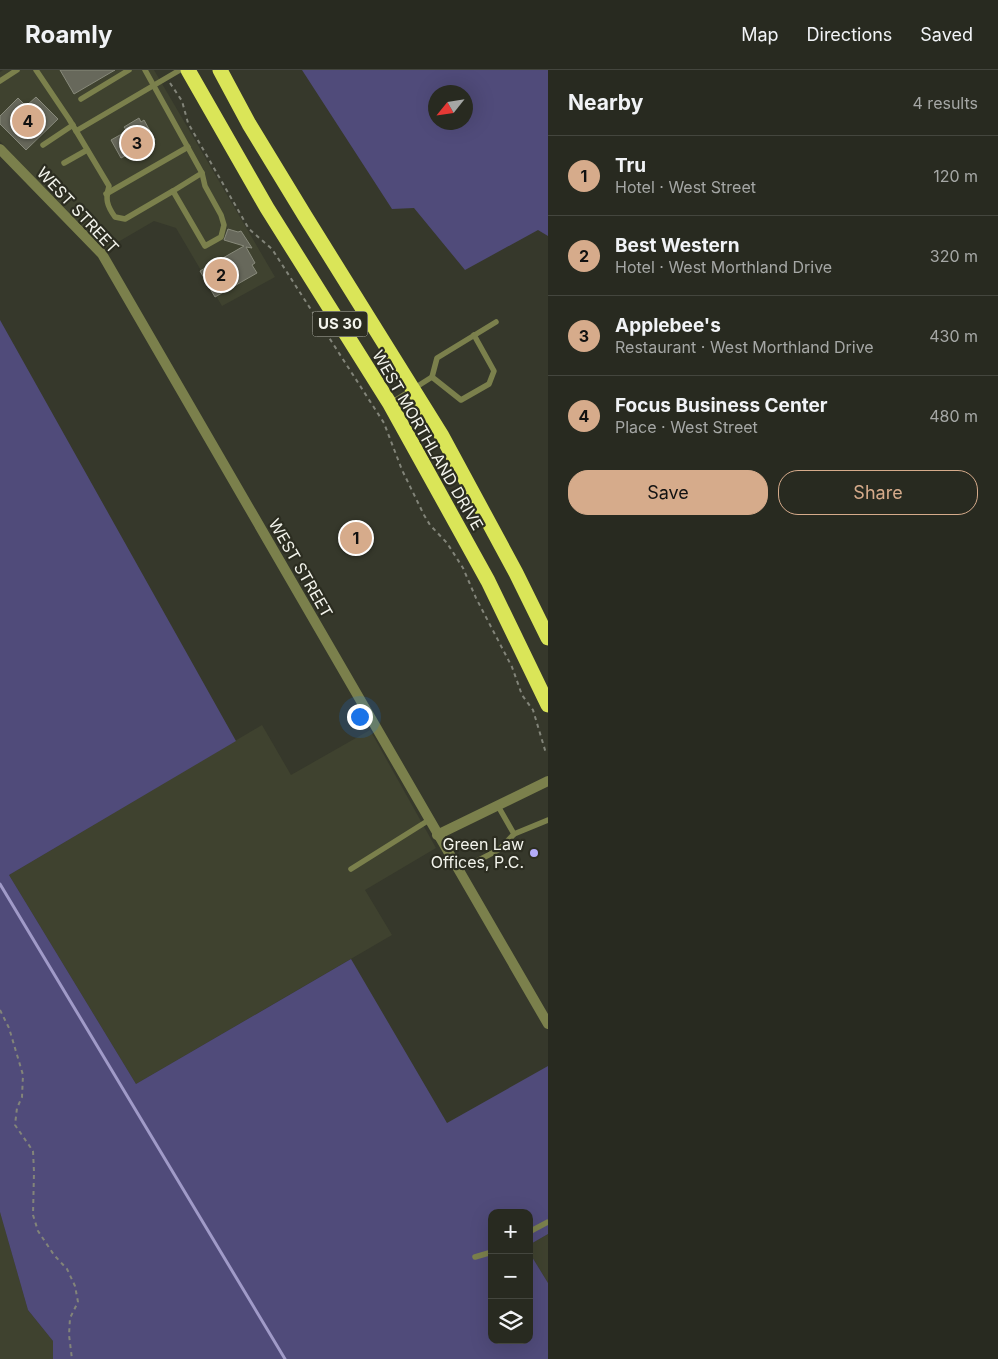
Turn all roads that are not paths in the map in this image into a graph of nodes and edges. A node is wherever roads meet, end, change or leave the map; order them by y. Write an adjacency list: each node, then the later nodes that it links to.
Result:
1 (17, 70): 8 (lane)
2 (36, 70): 11 (lane)
3 (129, 70): 10 (lane)
4 (145, 70): 9 (lane)
5 (180, 70): 9 (lane)
6 (188, 70): 23 (highway, WEST MORTHLAND DRIVE / US 30)
7 (220, 70): 21 (highway, WEST MORTHLAND DRIVE / US 30)
8 (0, 81)
9 (154, 85): 12 (lane); 14 (lane)
10 (81, 99)
11 (73, 125): 12 (lane); 13 (lane)
12 (76, 131): 16 (lane)
13 (43, 145)
14 (188, 147): 18 (lane); 20 (lane)
15 (0, 149): 32 (street, WEST STREET)
16 (87, 150): 17 (lane); 20 (lane)
17 (64, 163)
18 (202, 173): 19 (lane); 19 (lane)
19 (172, 191): 20 (lane)
20 (106, 194)
21 (367, 315): 23 (lane); 26 (highway, WEST MORTHLAND DRIVE / US 30)
22 (496, 322): 24 (lane)
23 (344, 331): 27 (highway, WEST MORTHLAND DRIVE / US 30)
24 (474, 335): 25 (lane); 25 (lane)
25 (432, 377): 26 (lane)
26 (412, 388): 27 (lane); 28 (highway, WEST MORTHLAND DRIVE / US 30)
27 (390, 404): 29 (highway, WEST MORTHLAND DRIVE / US 30)
28 (547, 635)
29 (548, 705)
30 (548, 781): 31 (street)
31 (498, 806): 34 (lane); 35 (street)
32 (429, 820): 35 (street, WEST STREET); 37 (lane)
33 (548, 820): 34 (lane)
34 (514, 834): 36 (lane)
35 (437, 835): 38 (street, WEST STREET)
36 (479, 860)
37 (351, 868)
38 (548, 1024)
39 (548, 1222): 40 (lane)
40 (533, 1230)
41 (488, 1253): 42 (lane)
42 (475, 1257)

